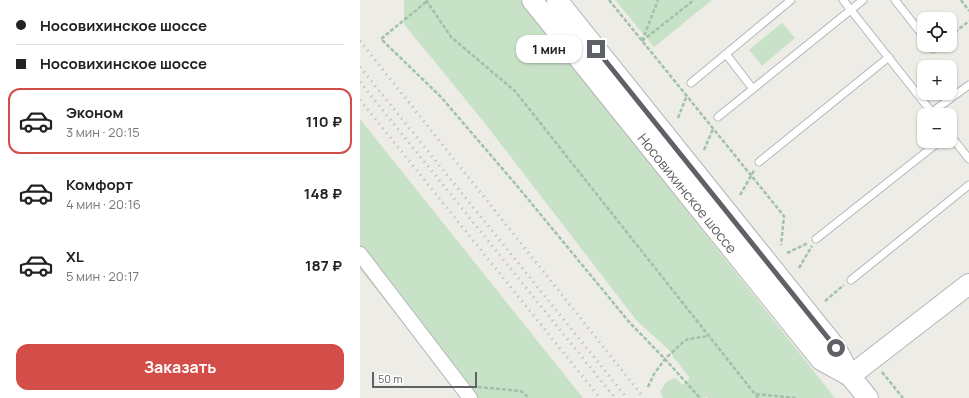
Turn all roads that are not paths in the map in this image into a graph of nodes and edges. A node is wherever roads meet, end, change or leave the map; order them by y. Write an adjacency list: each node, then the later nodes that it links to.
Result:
1 (532, 0): 26 (main road, Носовихинское шоссе)
2 (557, 0): 26 (main road, Носовихинское шоссе)
3 (790, 0): 9 (lane)
4 (843, 0): 7 (lane)
5 (863, 0): 7 (lane)
6 (895, 0): 8 (lane)
7 (851, 10): 10 (lane); 13 (lane)
8 (917, 28)
9 (726, 54): 11 (lane); 13 (lane)
10 (889, 58): 14 (lane); 20 (lane)
11 (691, 83)
12 (969, 85): 15 (lane)
13 (753, 89): 16 (lane)
14 (928, 108)
15 (940, 108)
16 (718, 117)
17 (957, 143): 19 (lane)
18 (931, 148): 22 (lane)
19 (969, 158)
20 (759, 162)
21 (969, 185): 24 (lane)
22 (816, 239)
23 (360, 254): 27 (street)
24 (851, 280)
25 (969, 284): 26 (main road)
26 (850, 376): 28 (main road, Носовихинское шоссе)
27 (470, 398)
28 (868, 398)

